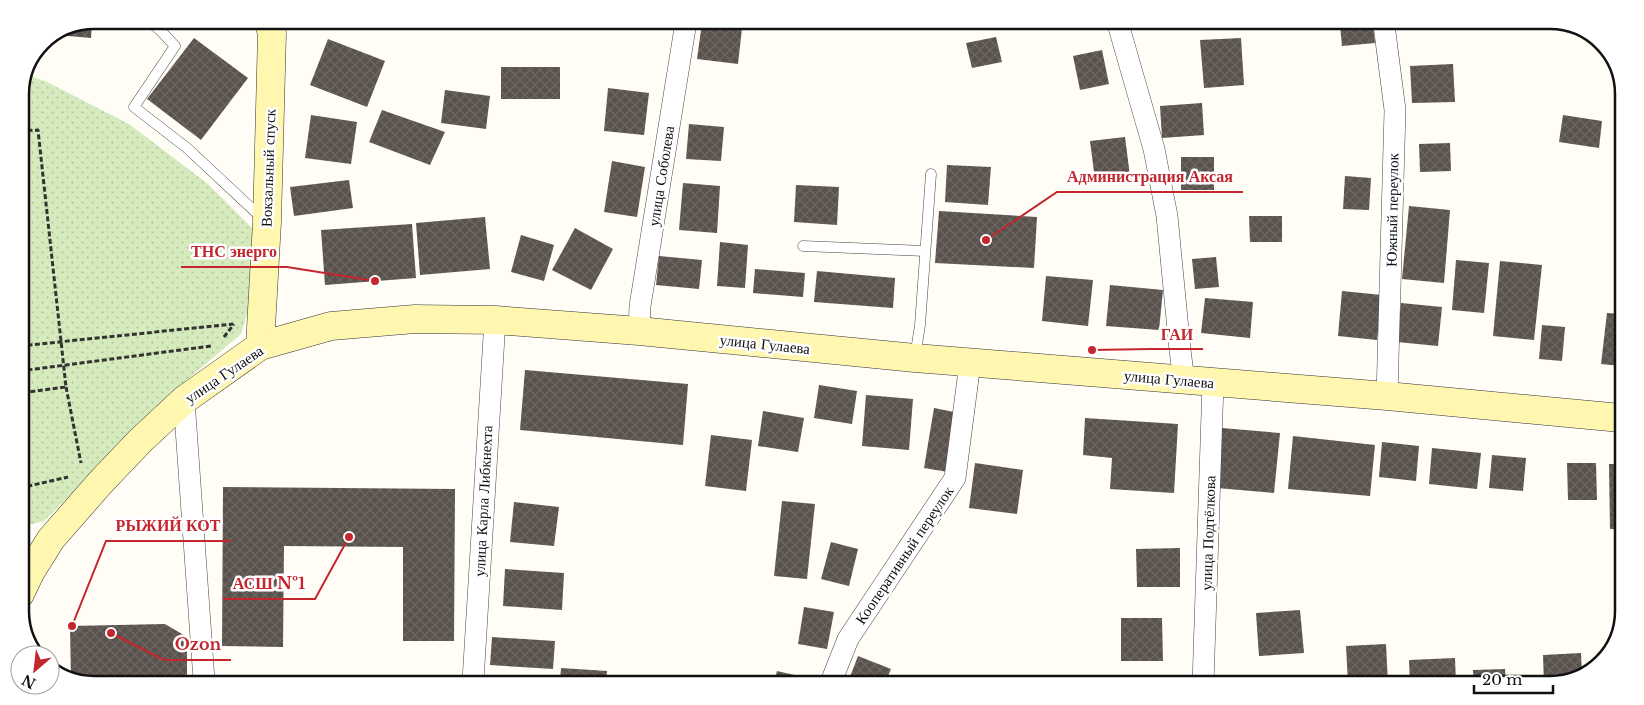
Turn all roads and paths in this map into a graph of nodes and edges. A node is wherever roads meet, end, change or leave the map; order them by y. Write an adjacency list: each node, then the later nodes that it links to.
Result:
1 (159, 29): 8 (lane)
2 (272, 29): 8 (main road, Вокзальный спуск)
3 (685, 29): 13 (street, улица Соболева)
4 (1119, 29): 22 (street)
5 (1385, 29): 26 (street, Южный переулок)
6 (29, 130): 14 (path)
7 (931, 174): 10 (lane)
8 (267, 222): 17 (main road, Вокзальный спуск)
9 (803, 246): 10 (lane)
10 (925, 251): 18 (lane)
11 (495, 320): 13 (main road, улица Гулаева); 17 (main road, улица Гулаева); 32 (street, улица Карла Либкнехта)
12 (234, 324): 14 (path)
13 (639, 331): 18 (main road, улица Гулаева)
14 (61, 342): 15 (path); 20 (path)
15 (29, 345)
16 (217, 345): 20 (path)
17 (260, 346): 27 (main road, улица Гулаева)
18 (915, 358): 19 (main road, улица Гулаева)
19 (970, 363): 22 (main road, улица Гулаева); 33 (street, Кооперативный переулок)
20 (64, 365): 21 (path); 24 (path)
21 (29, 370)
22 (1184, 381): 23 (main road, улица Гулаева)
23 (1213, 383): 26 (main road, улица Гулаева); 34 (street, улица Подтёлкова)
24 (66, 387): 25 (path); 29 (path)
25 (29, 392)
26 (1387, 396): 28 (main road, улица Гулаева)
27 (184, 400): 30 (main road, улица Гулаева); 31 (street)
28 (1615, 417)
29 (82, 463)
30 (29, 575)
31 (204, 676)
32 (473, 676)
33 (833, 676)
34 (1203, 676)

